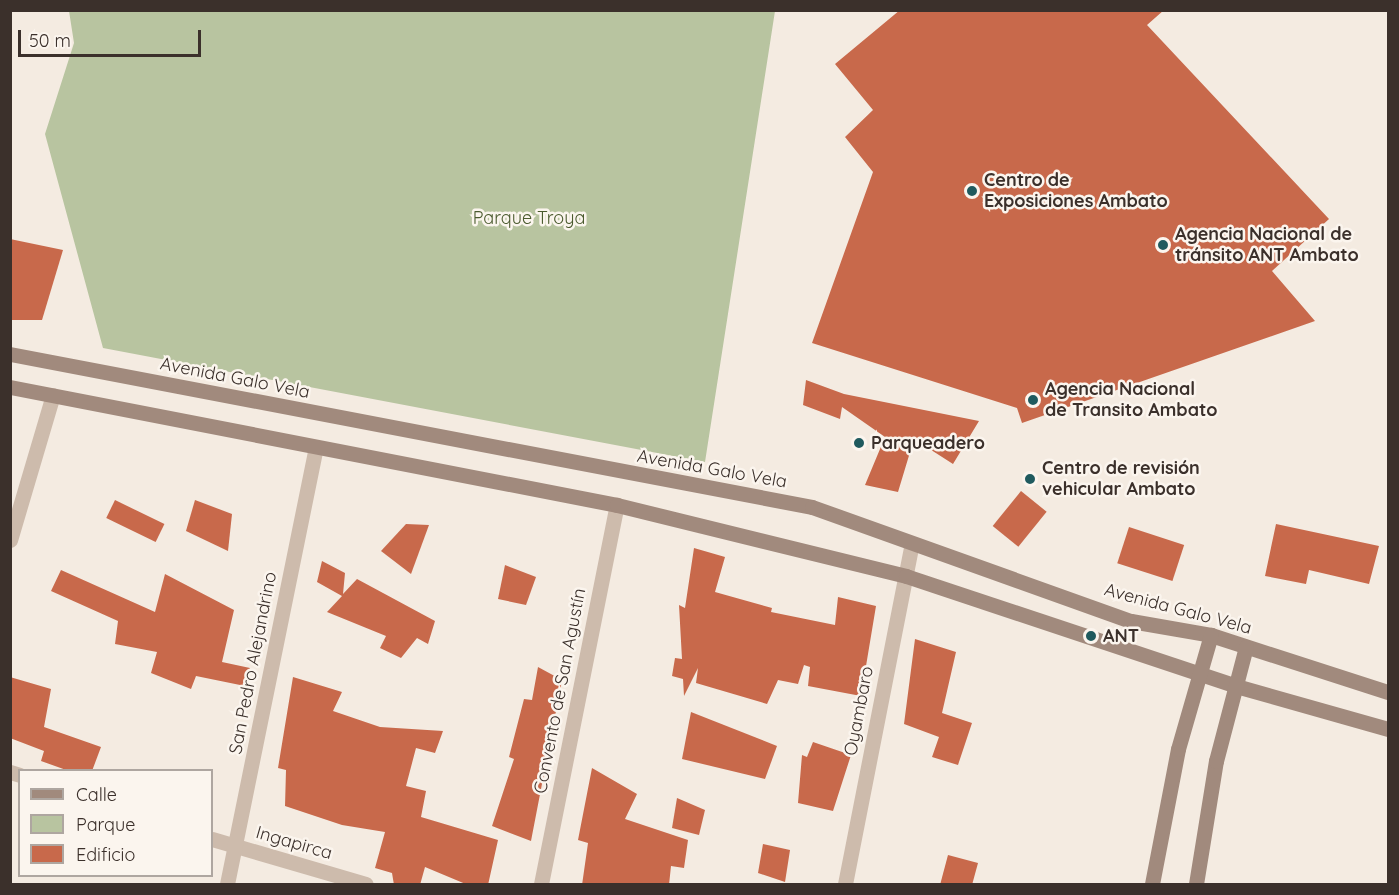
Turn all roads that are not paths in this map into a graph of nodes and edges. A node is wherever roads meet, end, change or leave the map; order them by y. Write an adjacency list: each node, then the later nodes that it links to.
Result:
1 (10, 354): 7 (main road, Avenida Galo Vela)
2 (10, 387): 3 (main road)
3 (52, 395): 4 (main road); 6 (street)
4 (316, 448): 5 (main road); 16 (street, San Pedro Alejandrino)
5 (617, 505): 8 (main road); 19 (street, Convento de San Agustín)
6 (10, 540)
7 (912, 544): 8 (street, Oyambaro); 9 (main road, Avenida Galo Vela)
8 (906, 576): 11 (main road); 20 (street, Oyambaro)
9 (1211, 635): 10 (main road, Avenida Galo Vela); 11 (main road)
10 (1246, 647): 12 (main road); 13 (main road, Avenida Galo Vela)
11 (1200, 674): 12 (main road); 21 (main road)
12 (1236, 686): 14 (main road); 22 (main road)
13 (1389, 692)
14 (1389, 729)
15 (213, 839): 16 (street, Ingapirca)
16 (236, 847): 17 (street, San Pedro Alejandrino); 18 (street, Ingapirca)
17 (227, 885)
18 (366, 885)
19 (540, 885)
20 (845, 885)
21 (1152, 885)
22 (1196, 885)

